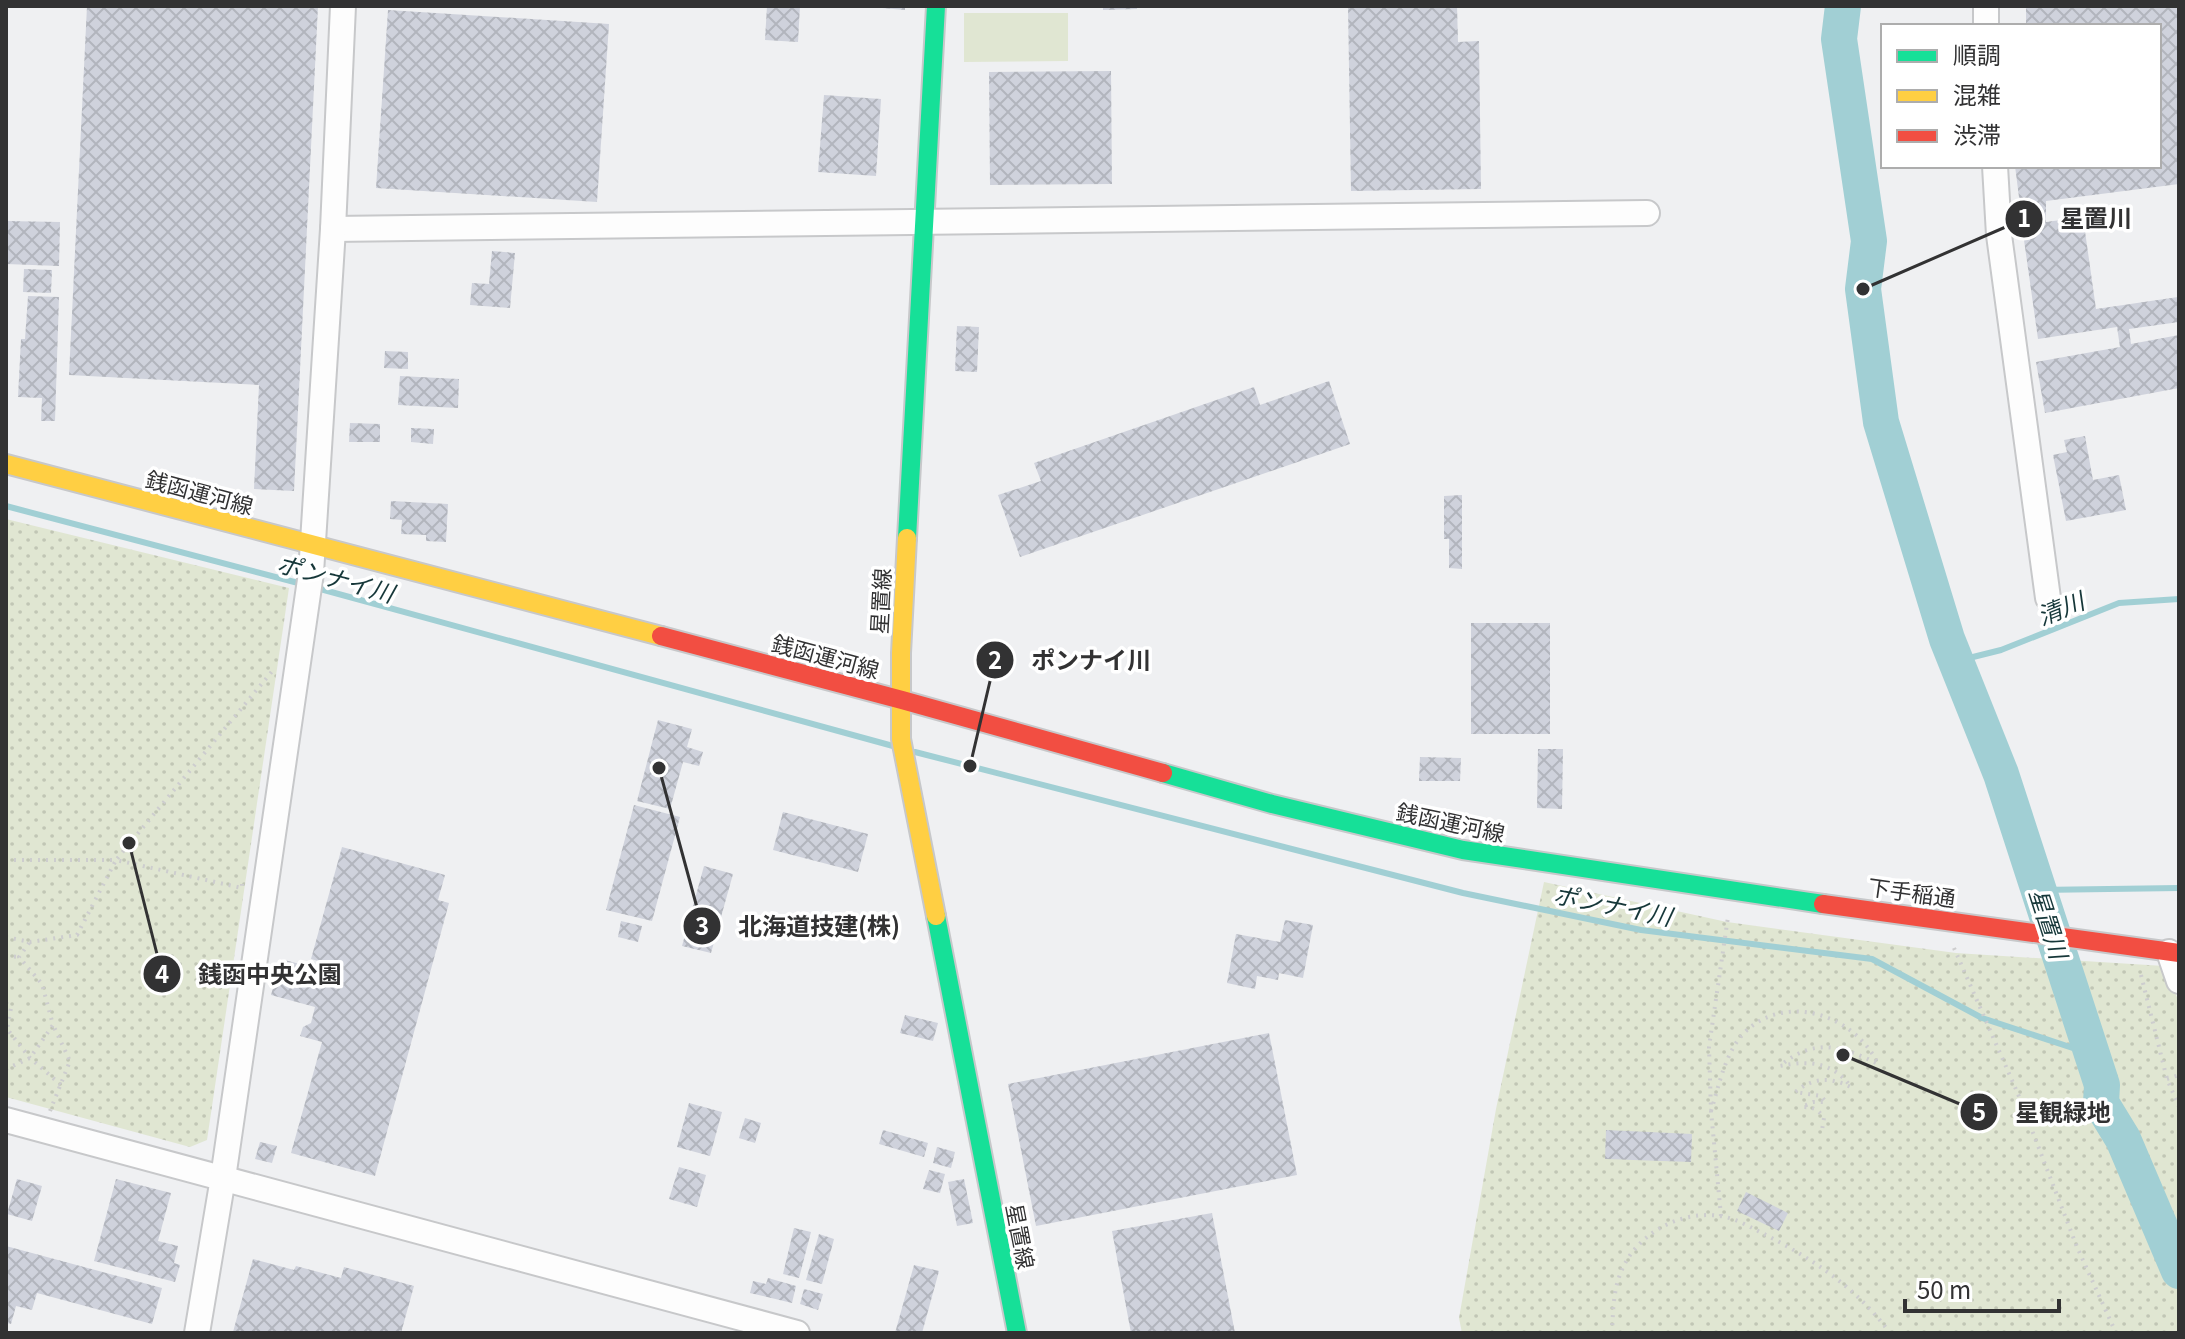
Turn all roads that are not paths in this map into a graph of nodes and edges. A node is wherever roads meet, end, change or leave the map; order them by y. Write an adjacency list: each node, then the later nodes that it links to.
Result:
1 (343, 6): 6 (street)
2 (936, 6): 5 (street, 星置線)
3 (1995, 168): 9 (street)
4 (1647, 213): 5 (street)
5 (924, 221): 6 (street); 10 (street, 星置線)
6 (333, 229): 8 (street)
7 (6, 464): 8 (street, 銭函運河線)
8 (313, 547): 10 (street, 銭函運河線); 15 (street)
9 (2048, 598)
10 (902, 700): 11 (street, 銭函運河線); 18 (street, 星置線)
11 (1638, 878): 12 (street, 下手稲通)
12 (2174, 952): 13 (street)
13 (2179, 981)
14 (6, 1120): 15 (street)
15 (223, 1178): 16 (street); 17 (street)
16 (197, 1333)
17 (797, 1333)
18 (1017, 1333)

